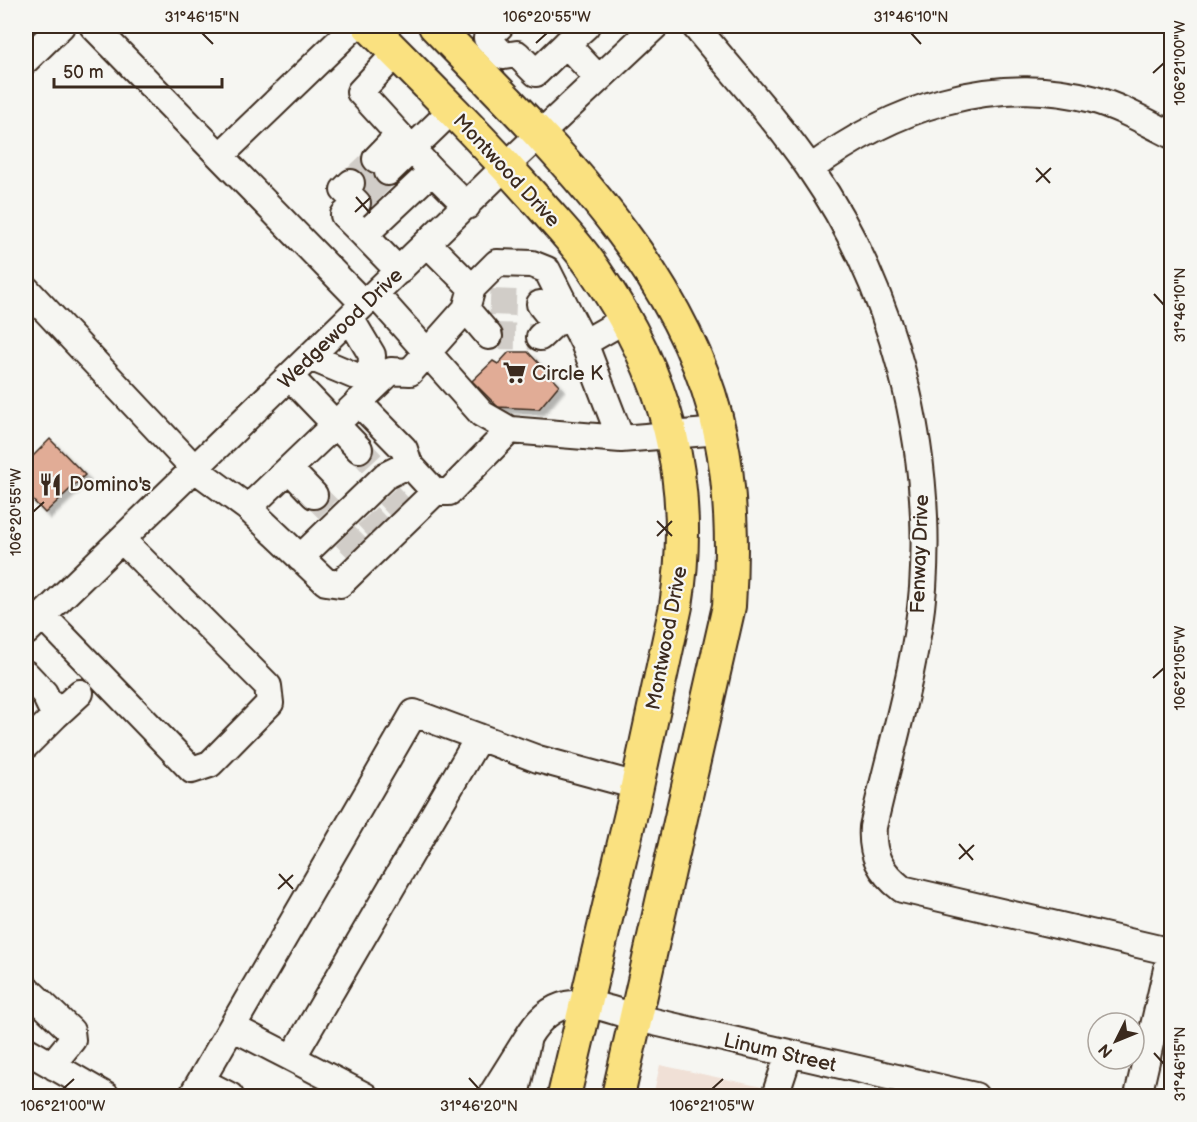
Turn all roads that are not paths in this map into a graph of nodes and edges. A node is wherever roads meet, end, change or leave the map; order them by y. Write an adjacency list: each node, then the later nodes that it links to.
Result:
1 (61, 26): 12 (street)
2 (93, 26): 18 (street)
3 (355, 26): 18 (street)
4 (369, 26): 11 (main road, Montwood Drive)
5 (435, 26): 9 (main road)
6 (586, 26): 10 (street)
7 (695, 26): 21 (street, Fenway Drive)
8 (643, 29): 13 (street, Wedgewood Drive)
9 (484, 40): 10 (street); 15 (main road)
10 (566, 44): 13 (street)
11 (396, 53): 14 (main road, Montwood Drive); 17 (street)
12 (26, 60)
13 (598, 78): 15 (street, Wedgewood Drive)
14 (452, 110): 17 (street); 19 (main road, Montwood Drive)
15 (541, 135): 19 (street, Wedgewood Drive); 41 (main road)
16 (1172, 135): 21 (street)
17 (406, 142): 20 (street); 22 (street)
18 (220, 156): 30 (street)
19 (507, 165): 24 (street, Wedgewood Drive); 27 (main road, Montwood Drive)
20 (382, 166)
21 (810, 169): 60 (street, Fenway Drive)
22 (432, 171): 24 (street); 25 (street)
23 (357, 194): 25 (street)
24 (467, 206): 26 (street, Wedgewood Drive)
25 (364, 236): 28 (street)
26 (428, 243): 28 (street, Wedgewood Drive); 31 (street)
27 (592, 267): 32 (street); 33 (main road, Montwood Drive)
28 (399, 271): 30 (street, Wedgewood Drive)
29 (26, 289): 45 (street)
30 (363, 305): 35 (street); 36 (street, Wedgewood Drive); 38 (street)
31 (479, 311): 32 (street); 35 (street)
32 (553, 314): 34 (street)
33 (626, 319): 34 (street); 42 (main road, Montwood Drive)
34 (584, 343): 43 (street)
35 (427, 352): 38 (street); 40 (street)
36 (310, 357): 37 (street, Wedgewood Drive); 38 (street)
37 (290, 377): 39 (street); 45 (street, Wedgewood Drive)
38 (369, 388): 39 (street); 44 (street)
39 (335, 425): 46 (street); 47 (street)
40 (510, 430): 43 (street); 48 (street)
41 (720, 431): 42 (street); 63 (main road)
42 (673, 436): 43 (street); 59 (main road, Montwood Drive)
43 (621, 439)
44 (409, 464): 47 (street); 48 (street)
45 (195, 469): 49 (street); 51 (street, Wedgewood Drive)
46 (289, 469): 49 (street); 50 (street)
47 (385, 485): 48 (street); 50 (street); 50 (street)
48 (435, 492)
49 (248, 508): 52 (street)
50 (353, 525): 52 (street); 52 (street)
51 (122, 540): 53 (street, Wedgewood Drive); 53 (street)
52 (300, 558)
53 (34, 624)
54 (26, 674): 56 (street)
55 (80, 693): 56 (street)
56 (56, 716): 58 (street)
57 (479, 737): 59 (street); 64 (street); 68 (street)
58 (26, 746)
59 (637, 786): 62 (main road, Montwood Drive)
60 (1171, 950): 80 (street)
61 (26, 988): 69 (street)
62 (587, 1002): 63 (street, Linum Street); 65 (street); 76 (main road, Montwood Drive)
63 (637, 1018): 67 (street, Linum Street); 77 (main road)
64 (232, 1027): 68 (street); 70 (street)
65 (528, 1037): 74 (street); 75 (street)
66 (26, 1050): 69 (street)
67 (789, 1053): 78 (street); 79 (street, Linum Street)
68 (292, 1058): 73 (street)
69 (55, 1067): 71 (street)
70 (197, 1088): 72 (street)
71 (106, 1096)
72 (230, 1096)
73 (365, 1096)
74 (491, 1096)
75 (515, 1096)
76 (564, 1096)
77 (618, 1096)
78 (775, 1096)
79 (975, 1096)
80 (1138, 1096)

